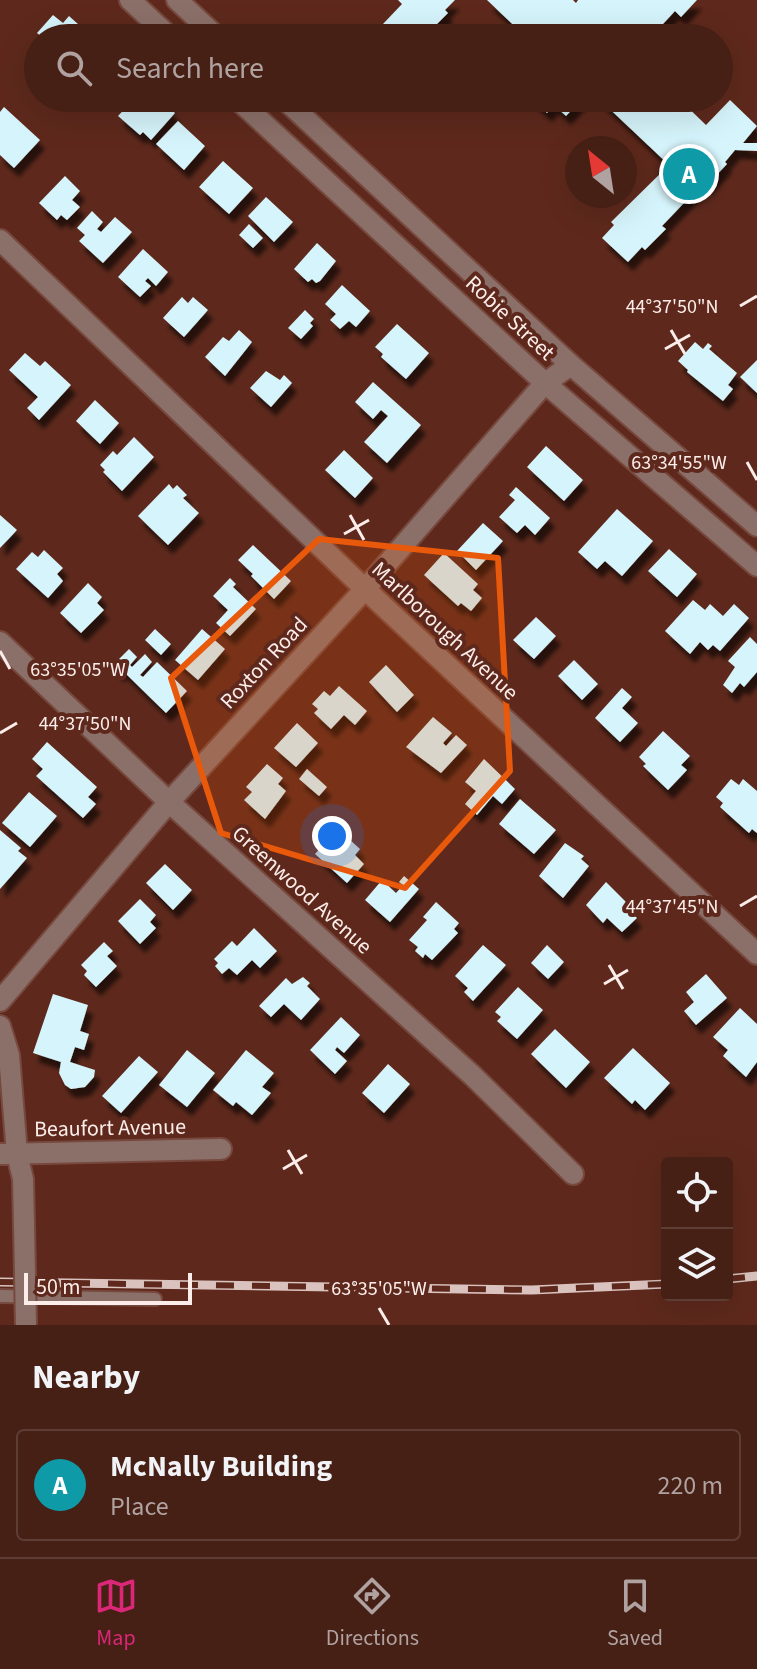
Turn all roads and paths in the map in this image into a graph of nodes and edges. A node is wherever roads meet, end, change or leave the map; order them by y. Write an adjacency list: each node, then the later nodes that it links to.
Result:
1 (130, 0): 3 (street)
2 (177, 0): 4 (street)
3 (156, 24)
4 (203, 24)
5 (251, 112): 9 (street, Robie Street)
6 (298, 112): 8 (street, Robie Street)
7 (0, 240): 12 (street, Marlborough Avenue)
8 (571, 365): 9 (street, Roxton Road); 10 (street, Robie Street)
9 (545, 383): 11 (street, Robie Street); 12 (street, Roxton Road)
10 (757, 526)
11 (757, 566)
12 (365, 589): 14 (street, Roxton Road); 15 (street, Marlborough Avenue)
13 (0, 642): 14 (street, Greenwood Avenue)
14 (169, 802): 16 (street, Roxton Road); 20 (street, Greenwood Avenue)
15 (757, 954)
16 (0, 1001)
17 (0, 1026): 19 (street)
18 (221, 1149): 19 (street, Beaufort Avenue)
19 (8, 1154): 23 (street, bridge)
20 (573, 1174)
21 (0, 1296): 22 (lane)
22 (155, 1299)
23 (26, 1325)

